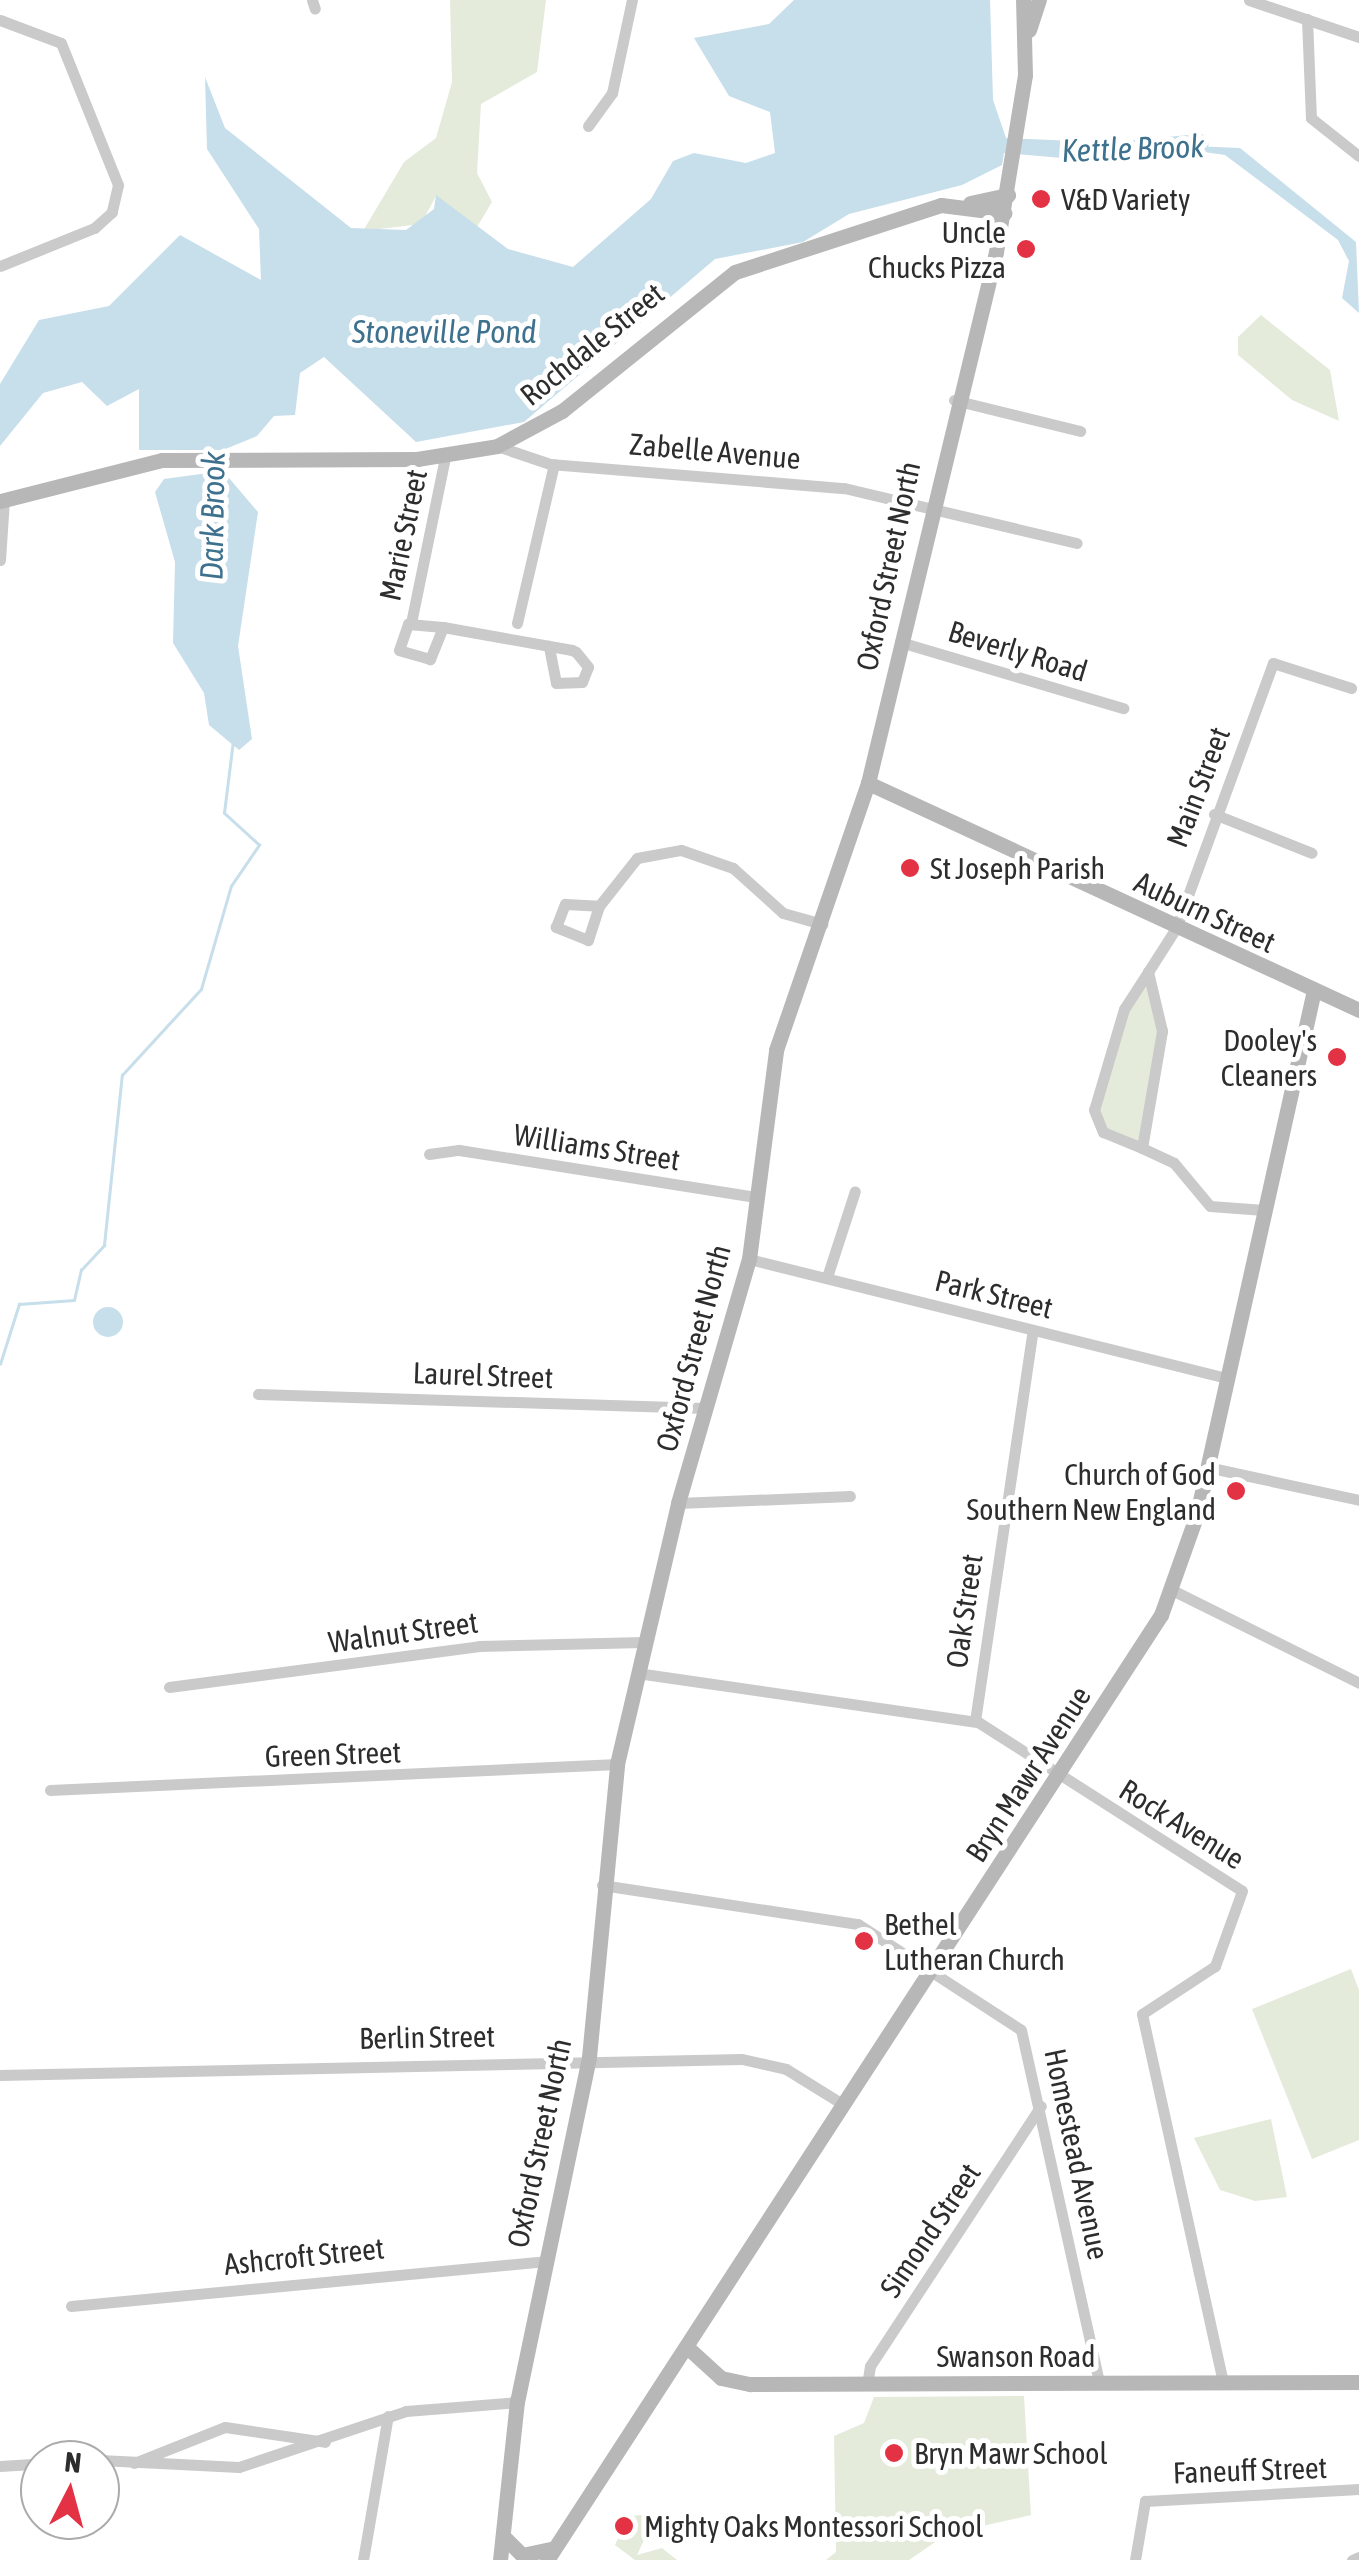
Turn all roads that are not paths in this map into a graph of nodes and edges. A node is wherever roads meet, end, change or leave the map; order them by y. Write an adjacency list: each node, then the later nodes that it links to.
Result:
1 (632, 0): 9 (street)
2 (1022, 0): 7 (street)
3 (1039, 0): 7 (street)
4 (1249, 0): 5 (street)
5 (1307, 19): 8 (street); 10 (street)
6 (0, 20): 14 (street)
7 (1027, 34): 11 (street, Oxford Street North)
8 (1359, 36)
9 (588, 126)
10 (1359, 156)
11 (1008, 195): 12 (street, Rochdale Street); 13 (street, Oxford Street North)
12 (970, 203): 13 (street); 17 (street, Rochdale Street)
13 (1004, 214): 15 (street, Oxford Street North)
14 (0, 266)
15 (954, 400): 16 (street); 21 (street, Oxford Street North)
16 (1080, 431)
17 (497, 446): 18 (street, Rochdale Street); 19 (street, Zabelle Avenue)
18 (445, 458): 20 (street, Rochdale Street); 24 (street, Marie Street)
19 (554, 464): 21 (street, Zabelle Avenue); 25 (street)
20 (2, 500): 23 (street)
21 (929, 506): 22 (street, Zabelle Avenue); 27 (street, Oxford Street North)
22 (1076, 543)
23 (0, 560)
24 (411, 623): 26 (street); 26 (street)
25 (517, 623)
26 (443, 627): 28 (street)
27 (900, 642): 30 (street, Beverly Road); 31 (street, Oxford Street North)
28 (549, 646)
29 (1351, 688): 32 (street, Main Street)
30 (1123, 708)
31 (868, 783): 35 (street, Oxford Street North); 36 (street, Auburn Street)
32 (1214, 814): 33 (street); 36 (street, Main Street)
33 (1312, 853)
34 (600, 906): 35 (street)
35 (822, 924): 43 (street, Oxford Street North)
36 (1176, 928): 37 (street, Main Street); 38 (street, Auburn Street)
37 (1148, 972): 40 (street); 40 (street, Main Street)
38 (1314, 990): 39 (street, Auburn Street); 44 (street, Bryn Mawr Avenue)
39 (1359, 1010)
40 (1142, 1148): 44 (street, Main Street)
41 (429, 1154): 43 (street, Williams Street)
42 (855, 1190): 46 (street)
43 (756, 1197): 45 (street, Oxford Street North)
44 (1264, 1210): 48 (street, Bryn Mawr Avenue)
45 (749, 1260): 46 (street, Park Street); 50 (street, Oxford Street North)
46 (827, 1278): 47 (street, Park Street)
47 (1032, 1330): 48 (street, Park Street); 60 (street, Oak Street)
48 (1226, 1378): 51 (street, Bryn Mawr Avenue)
49 (258, 1394): 50 (street, Laurel Street)
50 (706, 1408): 54 (street, Oxford Street North)
51 (1207, 1467): 53 (street); 55 (street, Bryn Mawr Avenue)
52 (850, 1496): 54 (street)
53 (1359, 1500)
54 (678, 1502): 56 (street, Oxford Street North)
55 (1172, 1590): 58 (street); 62 (street, Bryn Mawr Avenue)
56 (644, 1642): 57 (street, Oxford Street North); 59 (street, Walnut Street)
57 (637, 1673): 60 (street, Rock Avenue); 61 (street, Oxford Street North)
58 (1359, 1683)
59 (169, 1687)
60 (975, 1721): 62 (street, Rock Avenue)
61 (618, 1764): 63 (street, Green Street); 64 (street, Oxford Street North)
62 (1060, 1776): 65 (street, Bryn Mawr Avenue); 76 (street, Rock Avenue)
63 (50, 1790)
64 (602, 1884): 65 (street, Homestead Avenue); 66 (street, Oxford Street North)
65 (934, 1966): 68 (street, Bryn Mawr Avenue); 69 (street, Homestead Avenue)
66 (589, 2059): 67 (street, Berlin Street); 68 (street, Berlin Street); 70 (street, Oxford Street North)
67 (0, 2075)
68 (844, 2106): 72 (street, Bryn Mawr Avenue)
69 (1041, 2106): 74 (street, Homestead Avenue); 75 (street, Simond Street)
70 (542, 2262): 71 (street, Ashcroft Street); 77 (street, Oxford Street North)
71 (71, 2306)
72 (687, 2346): 75 (street, Swanson Road); 84 (street, Bryn Mawr Avenue)
73 (1359, 2382): 76 (street, Swanson Road)
74 (1099, 2383): 75 (street, Swanson Road); 76 (street, Swanson Road)
75 (867, 2384)
76 (1223, 2384)
77 (517, 2402): 78 (street); 83 (street, Oxford Street North)
78 (388, 2416): 79 (street); 85 (street)
79 (325, 2442): 81 (street); 81 (street)
80 (120, 2462): 81 (street)
81 (134, 2463)
82 (1359, 2488): 87 (street, Faneuff Street)
83 (503, 2536): 84 (street, Bryn Mawr Avenue); 86 (street, Oxford Street North)
84 (549, 2554)
85 (363, 2560)
86 (500, 2560)
87 (1135, 2560)

